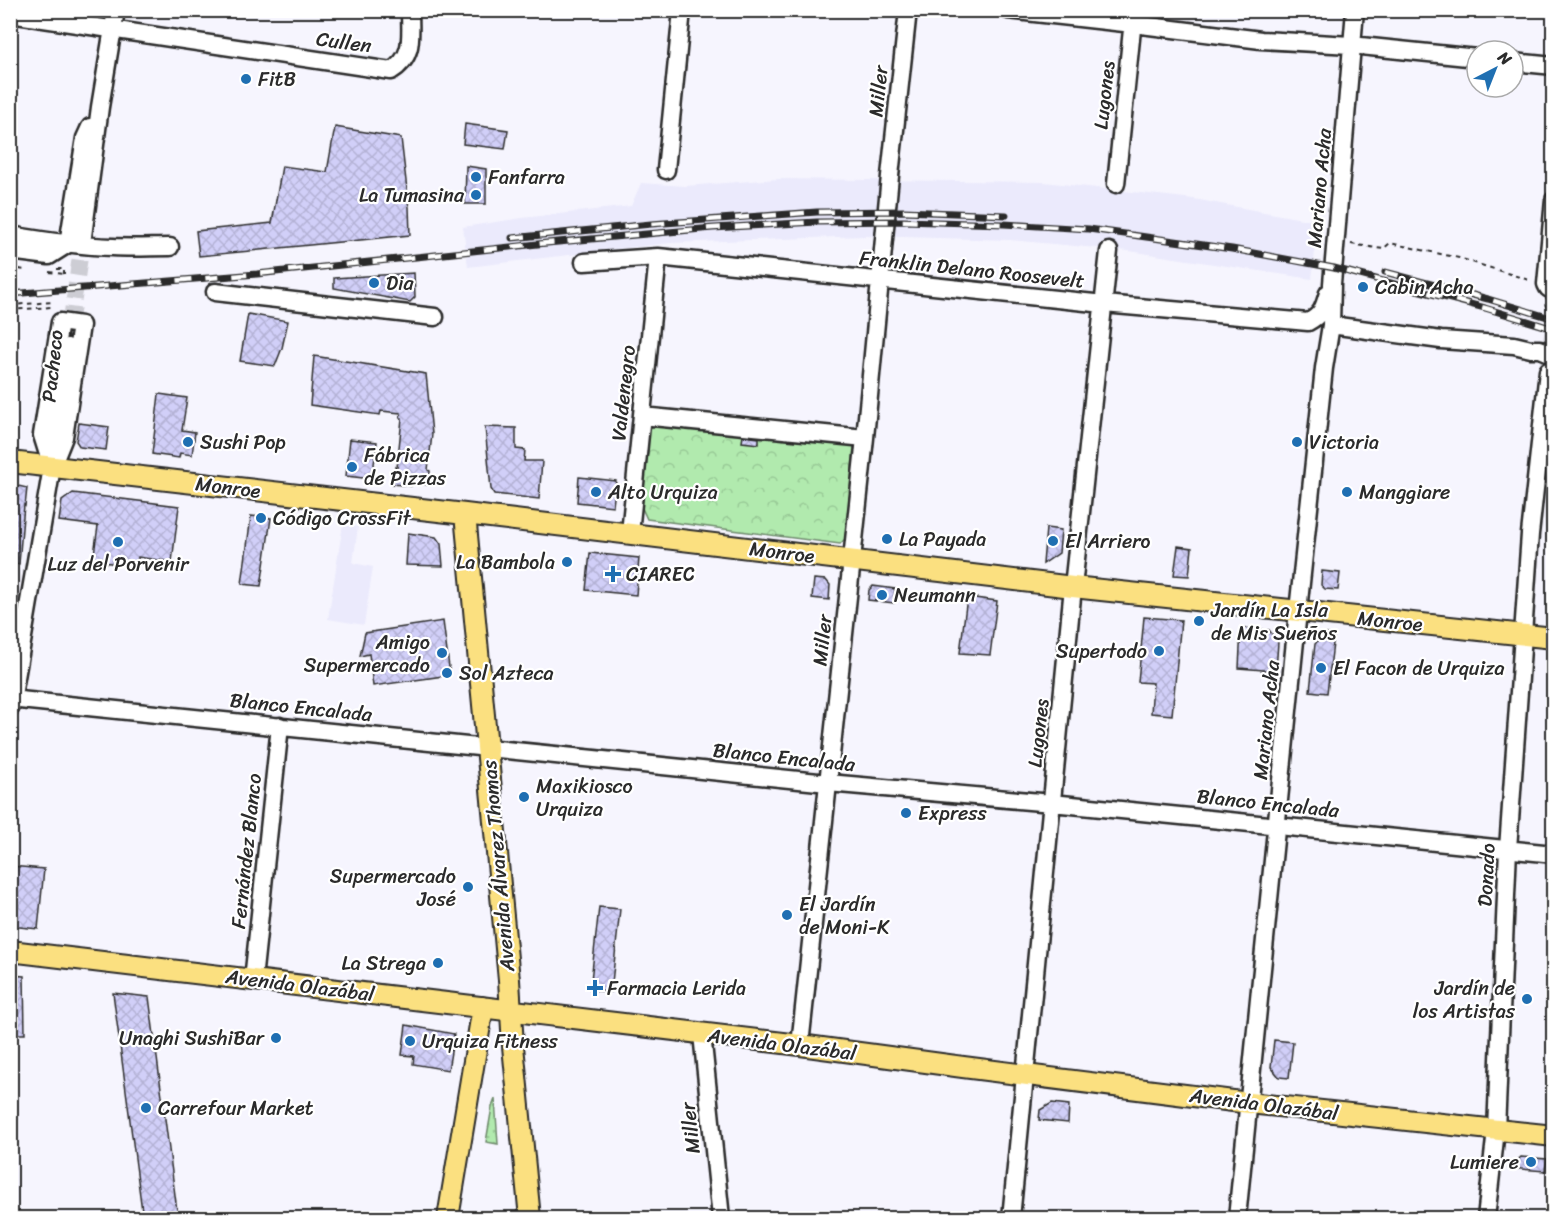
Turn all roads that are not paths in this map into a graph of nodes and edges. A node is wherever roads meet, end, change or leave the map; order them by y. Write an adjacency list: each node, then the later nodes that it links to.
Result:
1 (116, 10): 9 (street)
2 (410, 10): 9 (street, Cullen)
3 (682, 10): 15 (street)
4 (908, 10): 25 (street, Miller)
5 (1008, 10): 8 (street)
6 (1355, 10): 10 (street, Mariano Acha)
7 (10, 14): 9 (street, Cullen)
8 (1134, 17): 10 (street); 16 (street, Lugones)
9 (113, 30): 14 (street)
10 (1351, 45): 11 (street); 26 (street, Mariano Acha)
11 (1465, 57)
12 (1525, 63): 13 (street)
13 (1554, 66)
14 (100, 107): 19 (street); 19 (street)
15 (666, 170)
16 (1116, 184)
17 (1554, 200): 27 (street)
18 (10, 235): 19 (street)
19 (81, 242): 20 (street); 21 (street)
20 (170, 247)
21 (10, 251)
22 (1109, 252): 29 (street, Lugones)
23 (658, 257): 24 (street, Franklin Delano Roosevelt); 25 (street, Franklin Delano Roosevelt); 37 (street, Valdenegro)
24 (584, 262)
25 (880, 280): 29 (street, Franklin Delano Roosevelt); 39 (street, Miller)
26 (1332, 284): 31 (street); 32 (street, Mariano Acha)
27 (1554, 291)
28 (215, 292): 30 (street)
29 (1104, 304): 31 (street, Franklin Delano Roosevelt); 46 (street, Lugones)
30 (435, 317)
31 (1308, 322): 36 (street, Mariano Acha)
32 (1331, 325): 34 (street); 36 (street, Mariano Acha)
33 (67, 346): 41 (street, Pacheco)
34 (1531, 349): 35 (street); 44 (street, Donado)
35 (1551, 363): 44 (street, Donado)
36 (1324, 368): 47 (street, Mariano Acha)
37 (642, 416): 39 (street); 43 (street, Valdenegro)
38 (1554, 418): 44 (street, Donado)
39 (865, 438): 45 (street, Miller)
40 (10, 462): 41 (main road, Monroe)
41 (52, 467): 41 (street, Pacheco); 42 (main road, Monroe); 50 (street, Pacheco)
42 (465, 514): 43 (main road, Monroe); 52 (main road, Avenida Álvarez Thomas)
43 (630, 533): 45 (main road, Monroe)
44 (1530, 534): 48 (street, Donado)
45 (852, 561): 46 (main road, Monroe); 53 (street, Miller)
46 (1073, 587): 47 (main road, Monroe); 54 (street, Lugones)
47 (1298, 611): 48 (main road, Monroe); 55 (street, Mariano Acha)
48 (1524, 635): 49 (main road, Monroe); 56 (street, Donado)
49 (1554, 638)
50 (11, 702): 51 (street, Blanco Encalada)
51 (280, 726): 52 (street, Blanco Encalada); 59 (street, Fernández Blanco)
52 (487, 747): 53 (street, Blanco Encalada); 61 (main road, Avenida Álvarez Thomas)
53 (828, 783): 54 (street, Blanco Encalada); 63 (street, Miller)
54 (1052, 803): 55 (street, Blanco Encalada); 64 (street, Lugones)
55 (1277, 825): 56 (street, Blanco Encalada); 65 (street, Mariano Acha)
56 (1508, 849): 57 (street, Blanco Encalada); 66 (street, Donado)
57 (1554, 854)
58 (10, 951): 59 (main road, Avenida Olazábal)
59 (253, 980): 60 (main road, Avenida Olazábal)
60 (483, 1007): 61 (main road, Avenida Olazábal); 68 (main road)
61 (512, 1010): 62 (main road, Avenida Olazábal); 69 (main road, Avenida Álvarez Thomas)
62 (702, 1034): 63 (main road, Avenida Olazábal); 70 (street, Miller)
63 (800, 1045): 64 (main road, Avenida Olazábal)
64 (1024, 1074): 65 (main road, Avenida Olazábal); 71 (street, Lugones)
65 (1249, 1103): 66 (main road, Avenida Olazábal); 72 (street, Mariano Acha)
66 (1496, 1130): 67 (main road, Avenida Olazábal); 73 (street, Donado)
67 (1554, 1136)
68 (448, 1218)
69 (530, 1218)
70 (720, 1218)
71 (1011, 1218)
72 (1237, 1218)
73 (1486, 1218)

